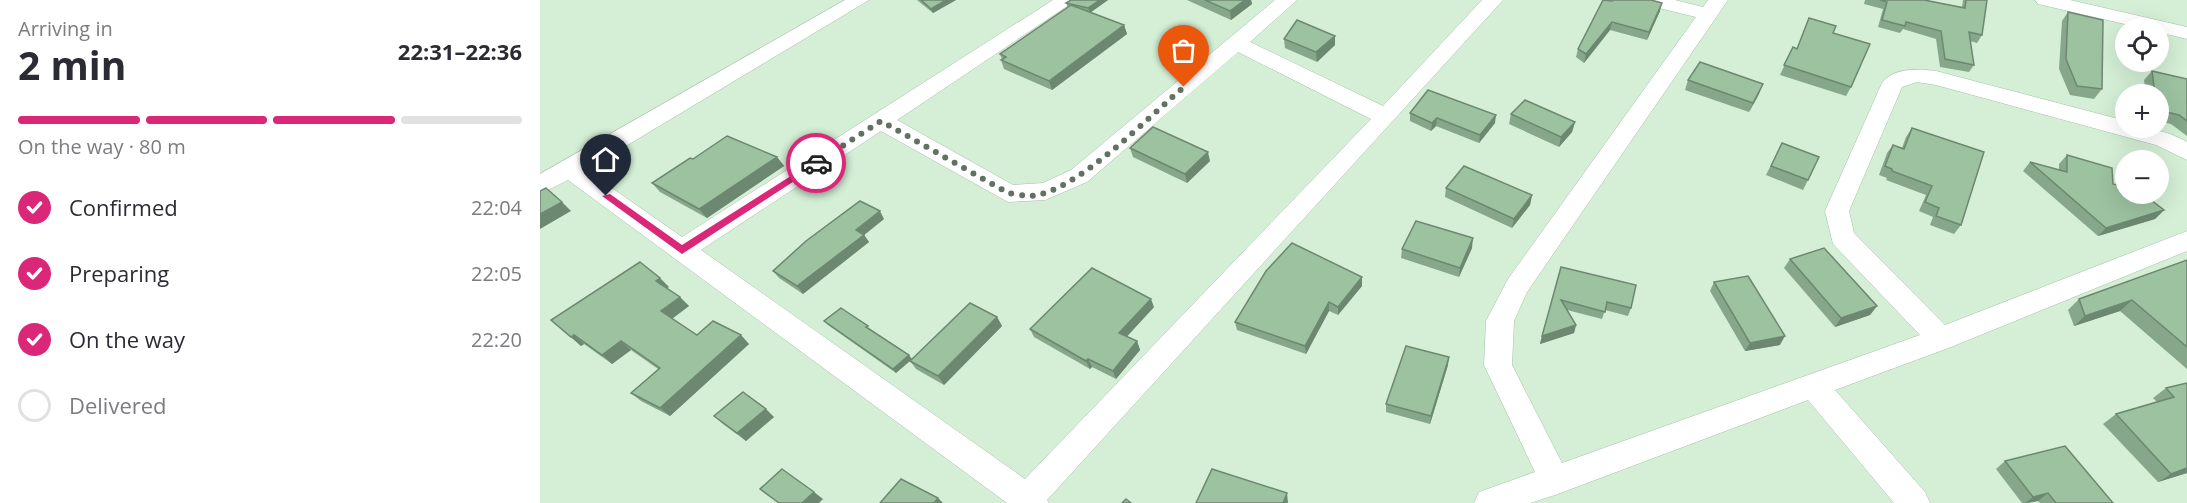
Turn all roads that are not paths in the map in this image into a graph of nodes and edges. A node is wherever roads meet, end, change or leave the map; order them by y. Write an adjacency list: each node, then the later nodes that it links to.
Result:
1 (859, 0): 13 (street)
2 (1066, 0): 11 (street)
3 (1287, 0): 9 (street)
4 (1493, 0): 10 (street)
5 (1650, 0): 7 (street)
6 (2045, 0): 8 (street)
7 (1714, 7): 19 (street)
8 (2187, 33)
9 (1237, 42): 10 (street); 11 (street)
10 (1386, 117): 20 (street)
11 (881, 121): 16 (street)
12 (2187, 152): 17 (street)
13 (569, 169): 14 (street); 16 (street)
14 (540, 185)
15 (2187, 241): 17 (street)
16 (682, 250): 20 (street)
17 (1941, 339): 18 (street)
18 (1813, 385): 19 (street); 22 (street)
19 (1554, 482): 21 (street)
20 (1030, 501)
21 (1490, 503)
22 (1914, 503)

